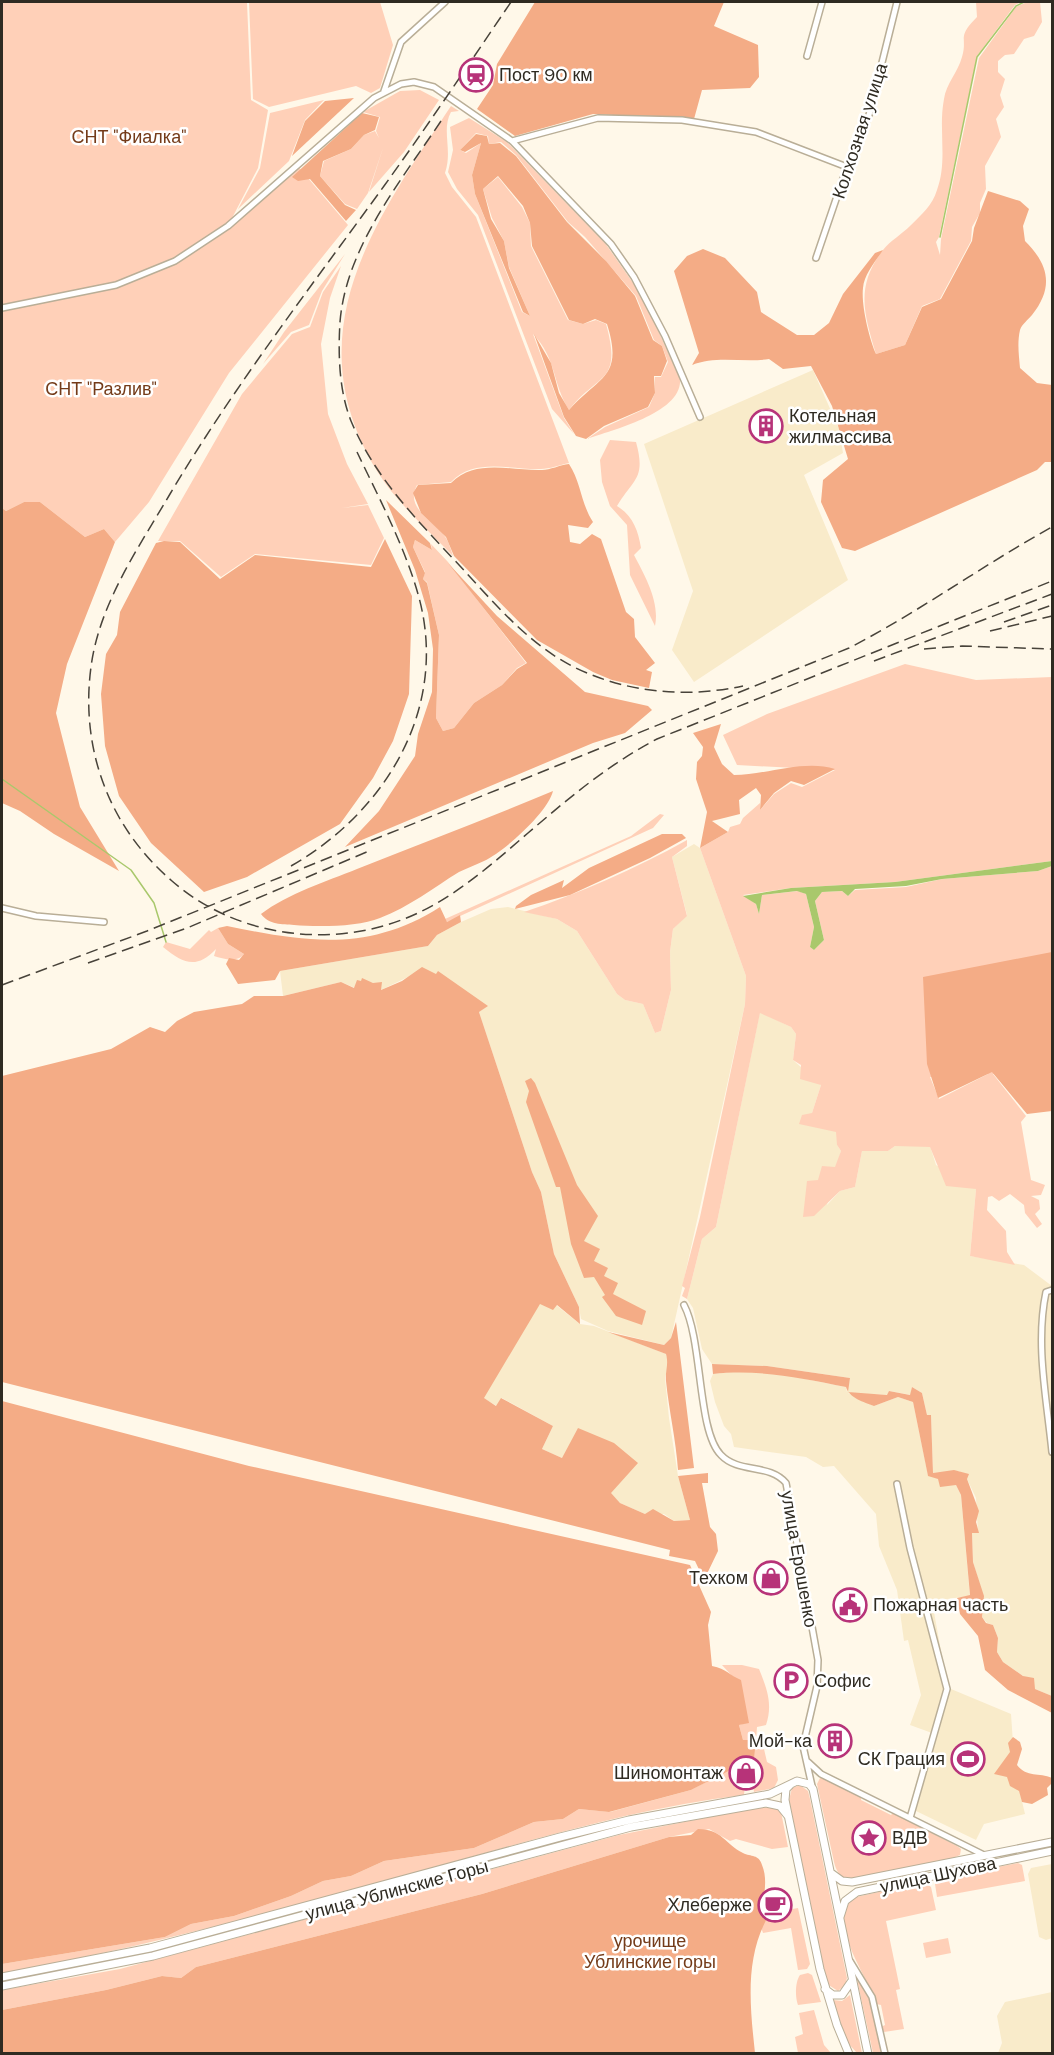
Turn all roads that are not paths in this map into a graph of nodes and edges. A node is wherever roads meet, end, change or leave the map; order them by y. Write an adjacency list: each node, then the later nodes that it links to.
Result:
1 (446, 2): 5 (street)
2 (822, 2): 4 (street)
3 (897, 2): 7 (street, Колхозная улица)
4 (807, 56)
5 (384, 92): 6 (street); 9 (street)
6 (512, 141): 7 (street); 10 (street)
7 (847, 167): 8 (street, Колхозная улица)
8 (816, 258)
9 (2, 308)
10 (700, 417)
11 (2, 908): 12 (street)
12 (104, 922)
13 (1053, 1290): 15 (street)
14 (684, 1305): 17 (street, улица Ерошенко)
15 (1053, 1452)
16 (897, 1484): 23 (street)
17 (806, 1759): 18 (street); 19 (street, улица Ерошенко)
18 (821, 1774): 19 (street); 21 (street); 23 (street)
19 (810, 1776): 20 (street); 21 (street, улица Ерошенко)
20 (794, 1783): 21 (main road); 22 (main road); 30 (main road, улица Ублинские Горы)
21 (813, 1789): 27 (main road, улица Ерошенко)
22 (788, 1816): 32 (main road, улица Ублинские Горы); 33 (main road)
23 (910, 1818): 26 (street)
24 (1053, 1842): 26 (main road, улица Шухова)
25 (1053, 1851): 28 (main road, улица Шухова)
26 (986, 1856): 27 (main road, улица Шухова)
27 (830, 1871): 28 (main road, улица Ерошенко)
28 (839, 1919): 29 (main road, улица Ерошенко)
29 (846, 1955): 31 (main road, улица Ерошенко); 36 (street, улица Ерошенко)
30 (2, 1977)
31 (851, 1979): 33 (main road); 35 (main road, улица Ерошенко)
32 (2, 1986)
33 (825, 1989): 34 (main road)
34 (849, 2054)
35 (868, 2054)
36 (885, 2054)

